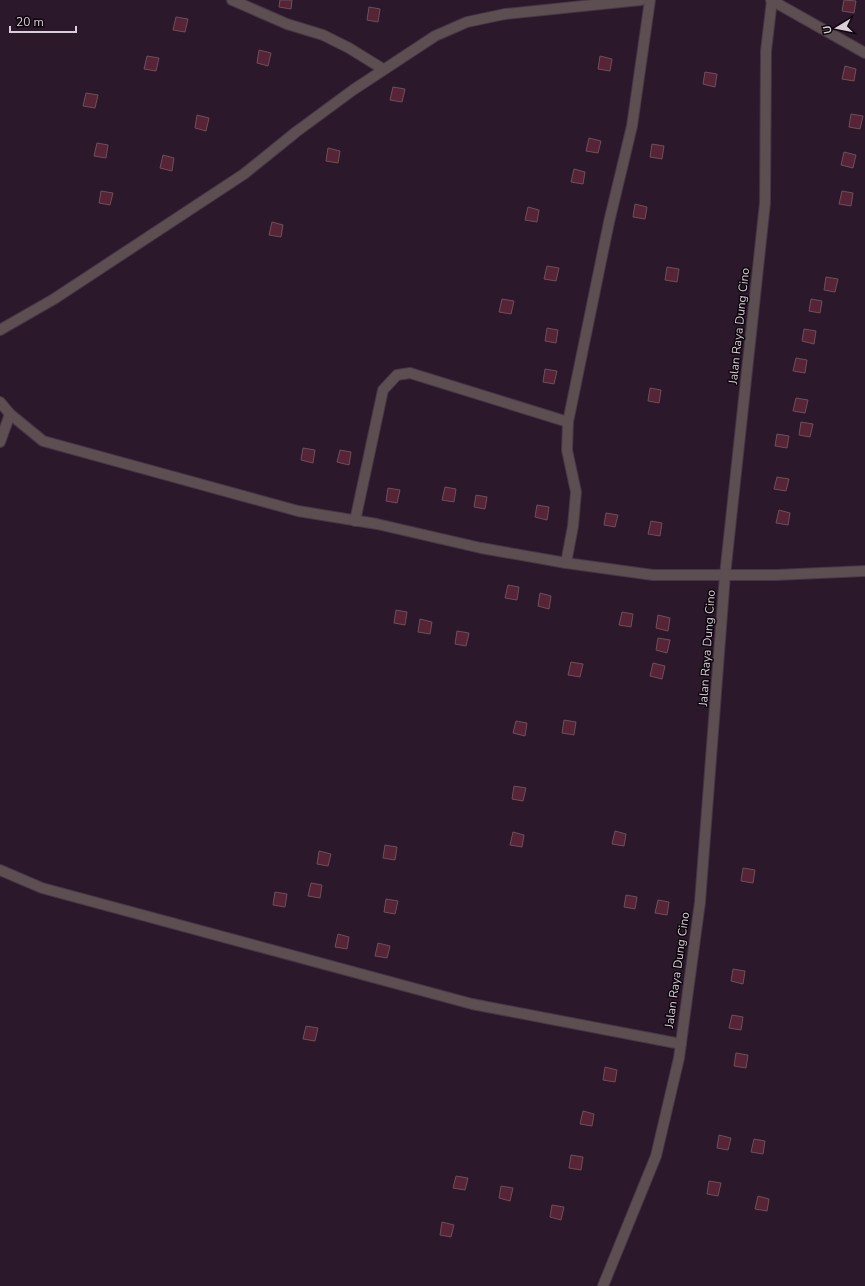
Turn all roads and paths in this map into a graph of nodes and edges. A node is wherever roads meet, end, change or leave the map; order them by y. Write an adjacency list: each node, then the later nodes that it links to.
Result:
1 (232, 0): 6 (street)
2 (641, 0): 6 (street)
3 (650, 0): 10 (street)
4 (772, 0): 5 (street); 15 (street, Jalan Raya Dung Cino)
5 (865, 53)
6 (383, 69): 7 (street)
7 (0, 330)
8 (0, 402): 9 (street)
9 (10, 414): 11 (street); 12 (street)
10 (568, 422): 12 (street); 13 (street)
11 (0, 442)
12 (355, 521): 13 (street)
13 (566, 563): 15 (street)
14 (865, 571): 15 (street)
15 (725, 575): 17 (street, Jalan Raya Dung Cino)
16 (0, 870): 17 (street)
17 (680, 1044): 18 (street, Jalan Raya Dung Cino)
18 (603, 1286)

